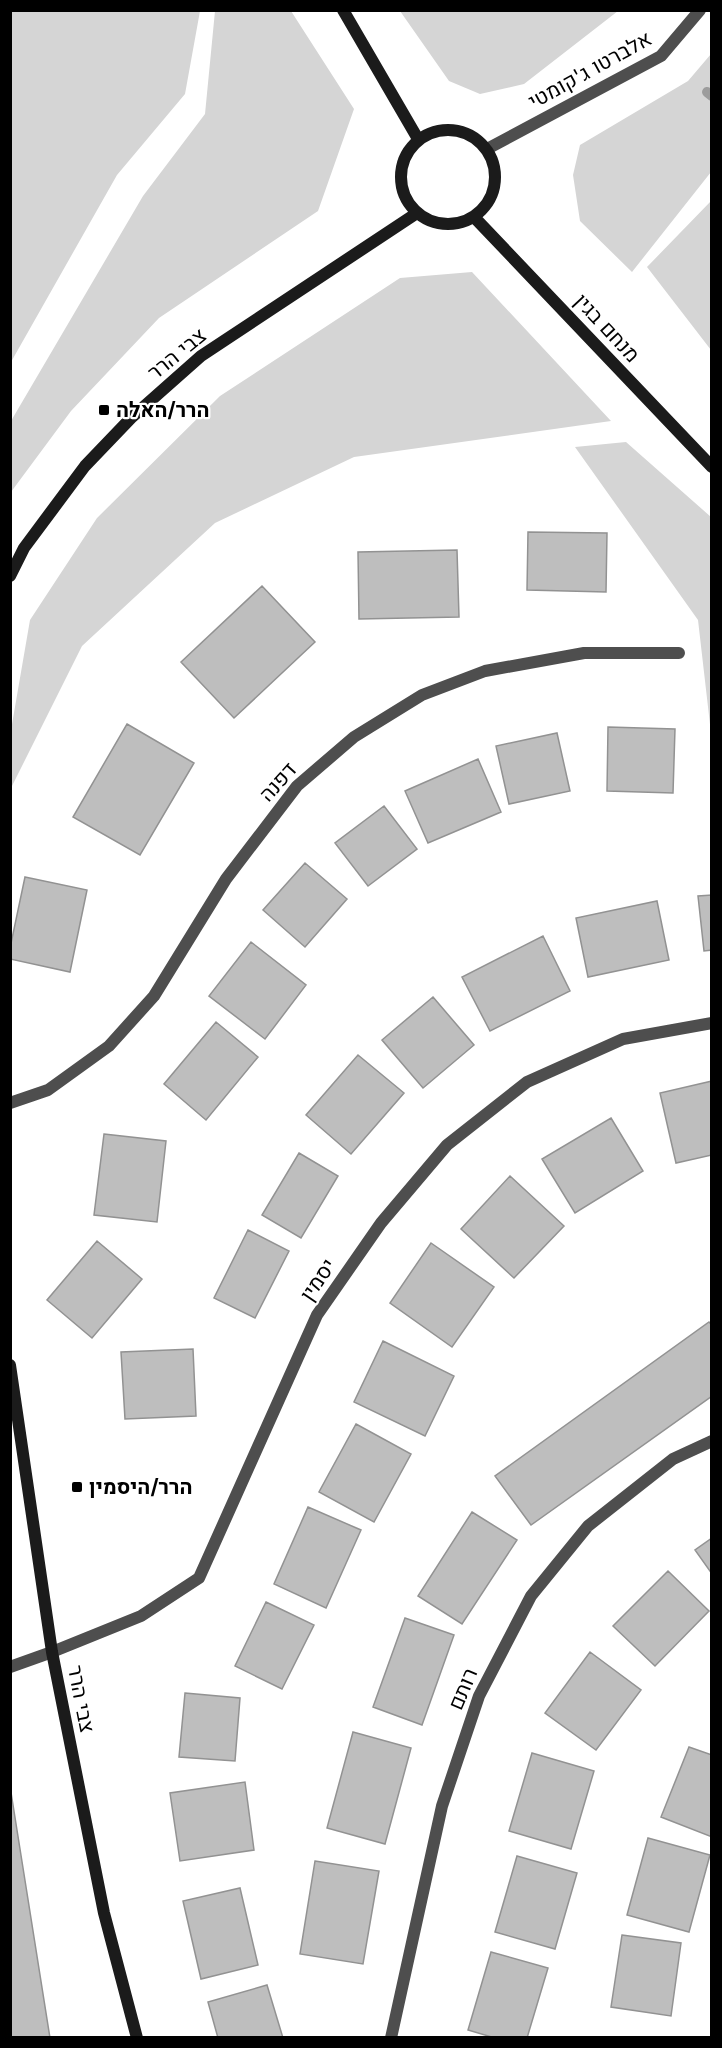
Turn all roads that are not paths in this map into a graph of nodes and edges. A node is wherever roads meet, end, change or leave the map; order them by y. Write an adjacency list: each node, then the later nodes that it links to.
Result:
1 (343, 10): 3 (street)
2 (700, 10): 4 (street, אלברטו ג'קומטי)
3 (418, 139): 4 (street); 5 (street)
4 (487, 149): 6 (street)
5 (417, 213): 6 (street); 8 (street, צבי הרר)
6 (474, 217): 7 (street, מנחם בגין)
7 (711, 467)
8 (10, 576)
9 (679, 653): 11 (street, דפנה)
10 (711, 1023): 14 (street, יסמין)
11 (10, 1103)
12 (10, 1365): 14 (street, צבי הרר)
13 (711, 1441): 17 (street, רותם)
14 (52, 1652): 15 (street, יסמין); 16 (street, צבי הרר)
15 (10, 1667)
16 (136, 2037)
17 (391, 2037)

